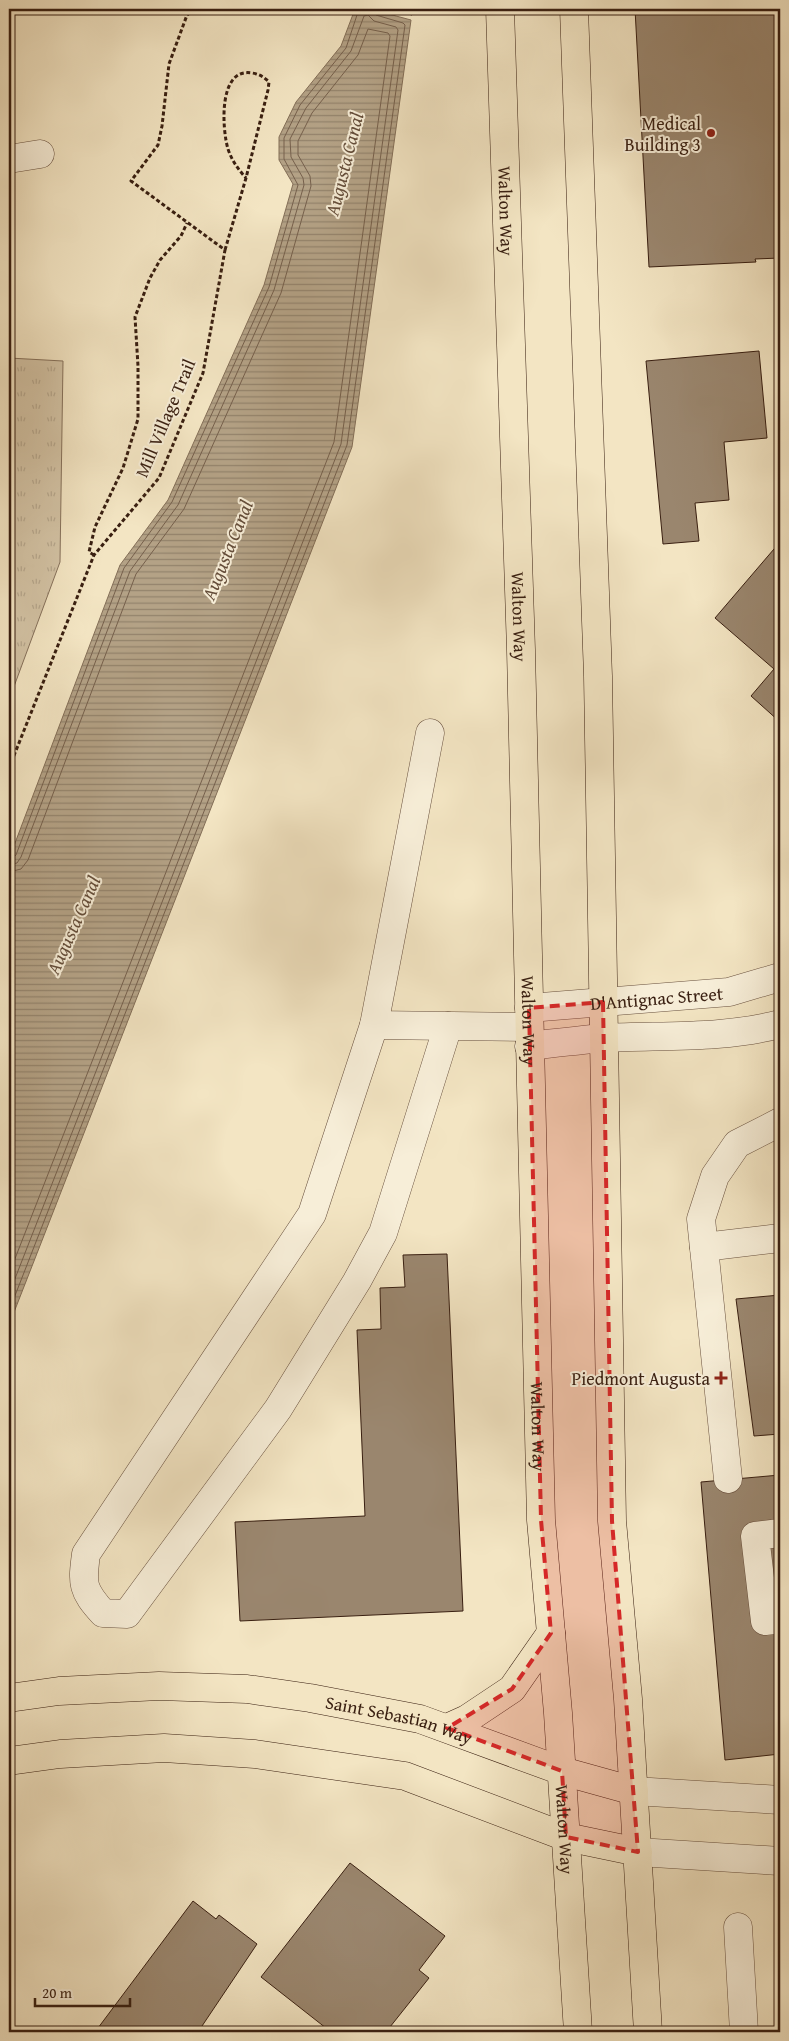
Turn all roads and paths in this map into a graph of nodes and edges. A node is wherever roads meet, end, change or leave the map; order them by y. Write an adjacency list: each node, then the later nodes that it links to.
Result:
1 (194, 9): 7 (path)
2 (500, 9): 17 (main road, Walton Way)
3 (574, 9): 13 (main road)
4 (40, 154): 5 (street)
5 (9, 159)
6 (246, 178): 6 (path, Mill Village Trail); 8 (path, Mill Village Trail)
7 (187, 223): 8 (path); 9 (path)
8 (225, 250): 9 (path, Mill Village Trail)
9 (94, 555): 11 (path, Mill Village Trail)
10 (430, 733): 15 (street)
11 (9, 768)
12 (780, 977): 13 (street, D'Antignac Street)
13 (603, 1002): 17 (street, D'Antignac Street); 18 (main road)
14 (780, 1024): 18 (street, D'Antignac Street)
15 (374, 1025): 16 (street); 16 (street)
16 (448, 1026): 17 (street)
17 (529, 1027): 18 (street, D'Antignac Street); 25 (main road, Walton Way)
18 (604, 1038): 30 (main road)
19 (780, 1122): 21 (street)
20 (780, 1238): 21 (street)
21 (704, 1247): 22 (street)
22 (728, 1479)
23 (768, 1535): 24 (street)
24 (780, 1620)
25 (551, 1633): 27 (main road); 29 (main road, Walton Way)
26 (9, 1698): 27 (main road, Saint Sebastian Way)
27 (447, 1728): 29 (main road, Saint Sebastian Way)
28 (9, 1761): 32 (main road)
29 (562, 1771): 30 (main road, Saint Sebastian Way); 32 (main road, Walton Way)
30 (634, 1791): 31 (street, Saint Sebastian Way); 33 (main road)
31 (780, 1800)
32 (566, 1837): 33 (main road); 36 (main road, Walton Way)
33 (638, 1852): 34 (street); 37 (main road)
34 (780, 1861)
35 (738, 1928): 38 (street)
36 (578, 2032)
37 (648, 2032)
38 (744, 2032)

